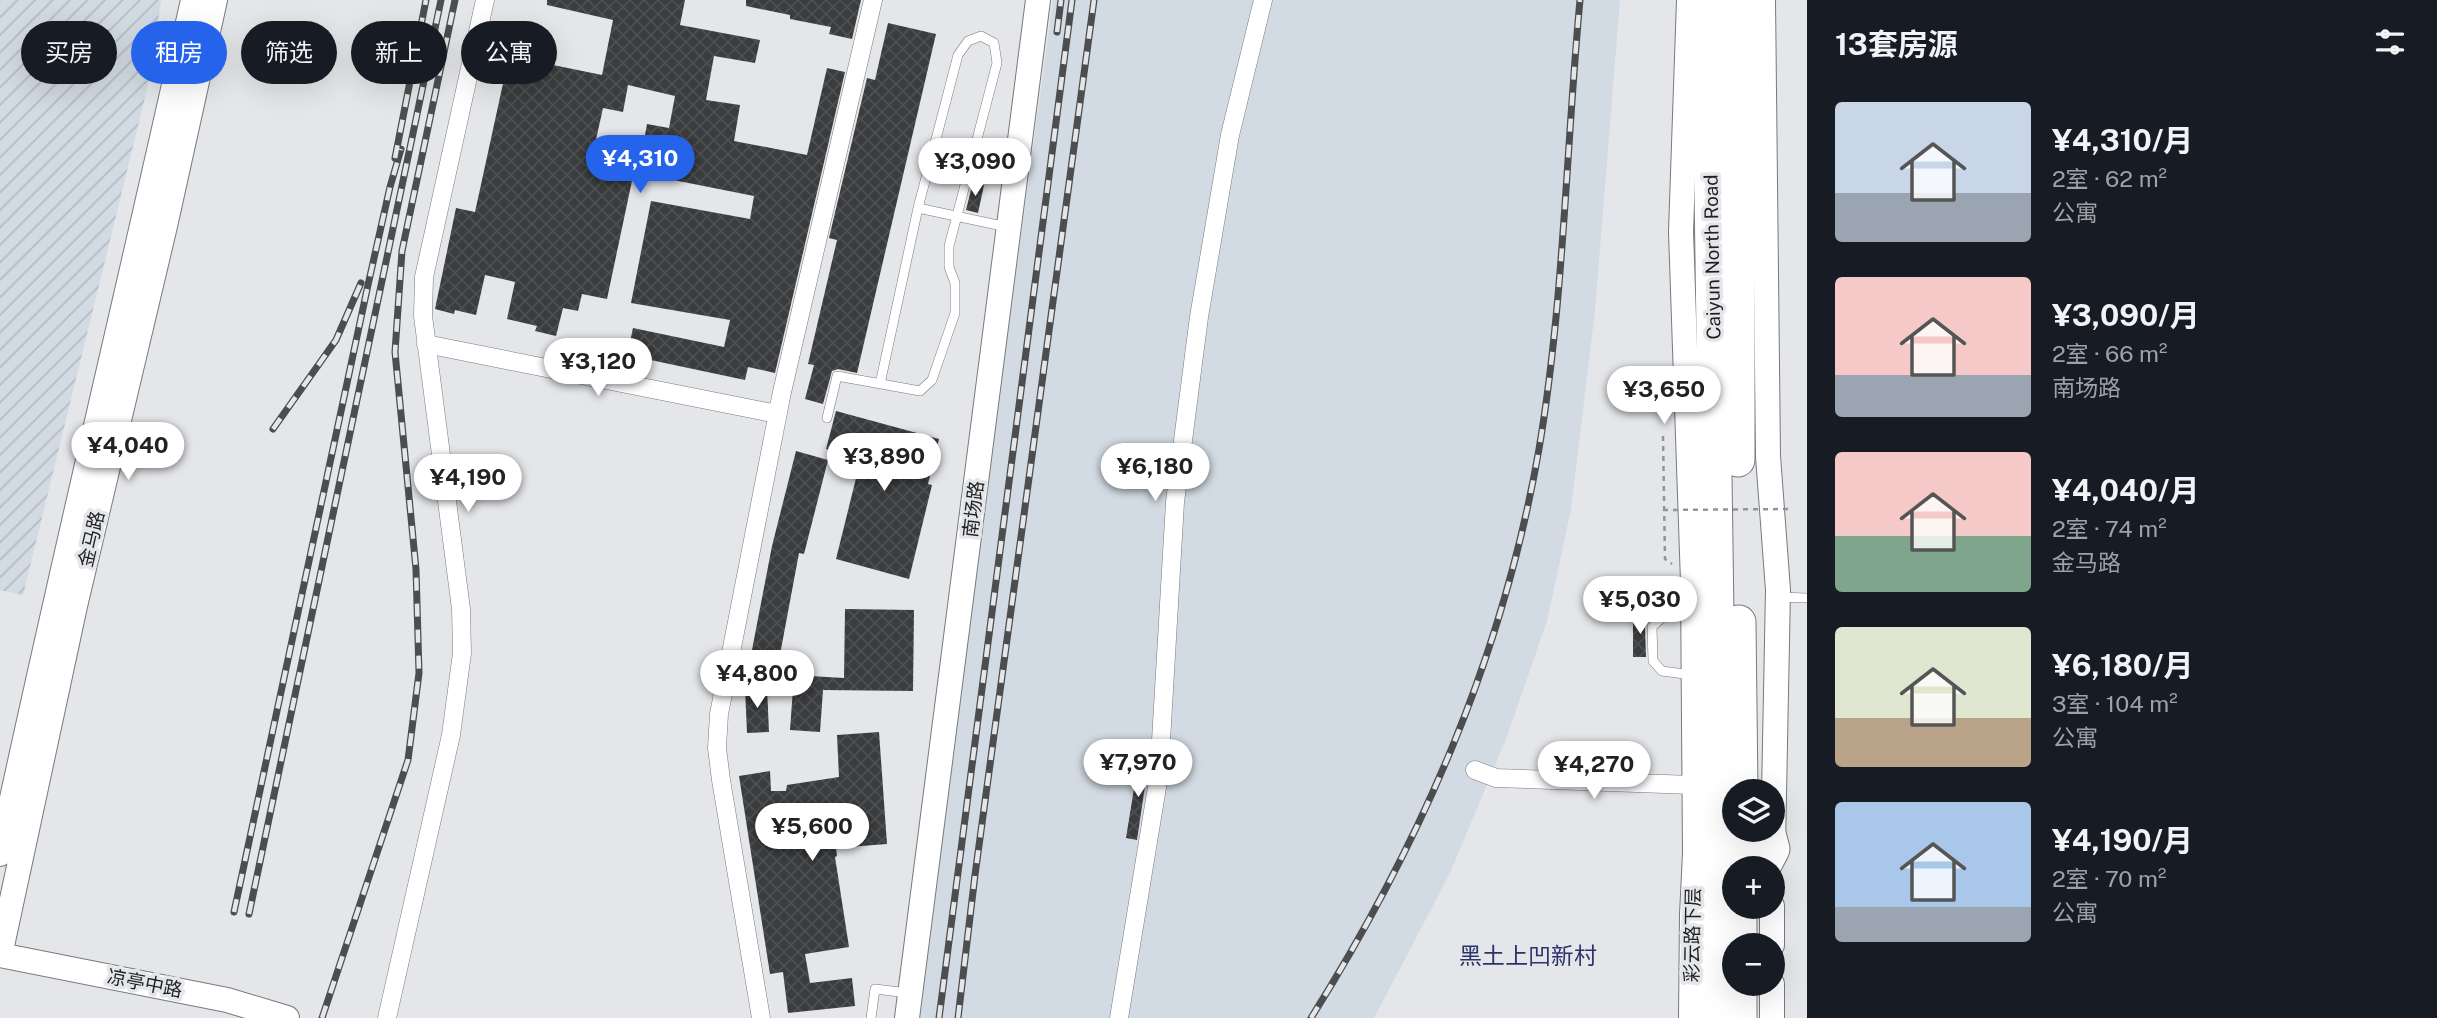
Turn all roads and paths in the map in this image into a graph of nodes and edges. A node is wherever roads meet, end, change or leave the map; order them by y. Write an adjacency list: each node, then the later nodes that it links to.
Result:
1 (193, 0): 32 (street, 金马路)
2 (215, 0): 37 (street, 金马路)
3 (485, 0): 14 (street)
4 (873, 0): 16 (street)
5 (1038, 0): 13 (street, 南场路)
6 (1263, 0): 46 (street)
7 (1689, 0): 24 (street)
8 (1711, 0): 28 (highway, Caiyun North Road)
9 (1738, 0): 26 (highway, Caiyun North Road)
10 (1763, 0): 22 (street)
11 (918, 208): 12 (lane); 12 (lane); 15 (lane)
12 (955, 216): 13 (lane); 15 (lane)
13 (1009, 228): 38 (street, 南场路)
14 (426, 344): 16 (street); 42 (street)
15 (880, 384): 17 (lane)
16 (777, 414): 43 (street)
17 (827, 418)
18 (1663, 436): 20 (path)
19 (1788, 509): 20 (path, bridge)
20 (1663, 510): 21 (path)
21 (1665, 559)
22 (1778, 596): 23 (lane); 33 (street)
23 (1807, 598)
24 (1693, 607): 25 (street); 25 (lane)
25 (1693, 675): 28 (street)
26 (1741, 726): 29 (highway, Caiyun North Road); 30 (highway)
27 (1475, 770): 28 (street)
28 (1704, 776): 31 (highway); 34 (highway, Caiyun North Road)
29 (1741, 779)
30 (1755, 779)
31 (1695, 853): 35 (highway); 47 (street, 彩云路下层)
32 (0, 854)
33 (1769, 854)
34 (1722, 856)
35 (1722, 895)
36 (1736, 919): 48 (highway, Caiyun North Road)
37 (0, 955): 41 (street, 凉亭中路)
38 (910, 993): 44 (lane); 45 (street, 南场路)
39 (1740, 996): 49 (highway)
40 (1772, 996): 50 (street)
41 (288, 1018)
42 (387, 1018)
43 (761, 1018)
44 (871, 1018)
45 (907, 1018)
46 (1119, 1018)
47 (1691, 1018)
48 (1716, 1018)
49 (1740, 1018)
50 (1772, 1018)

